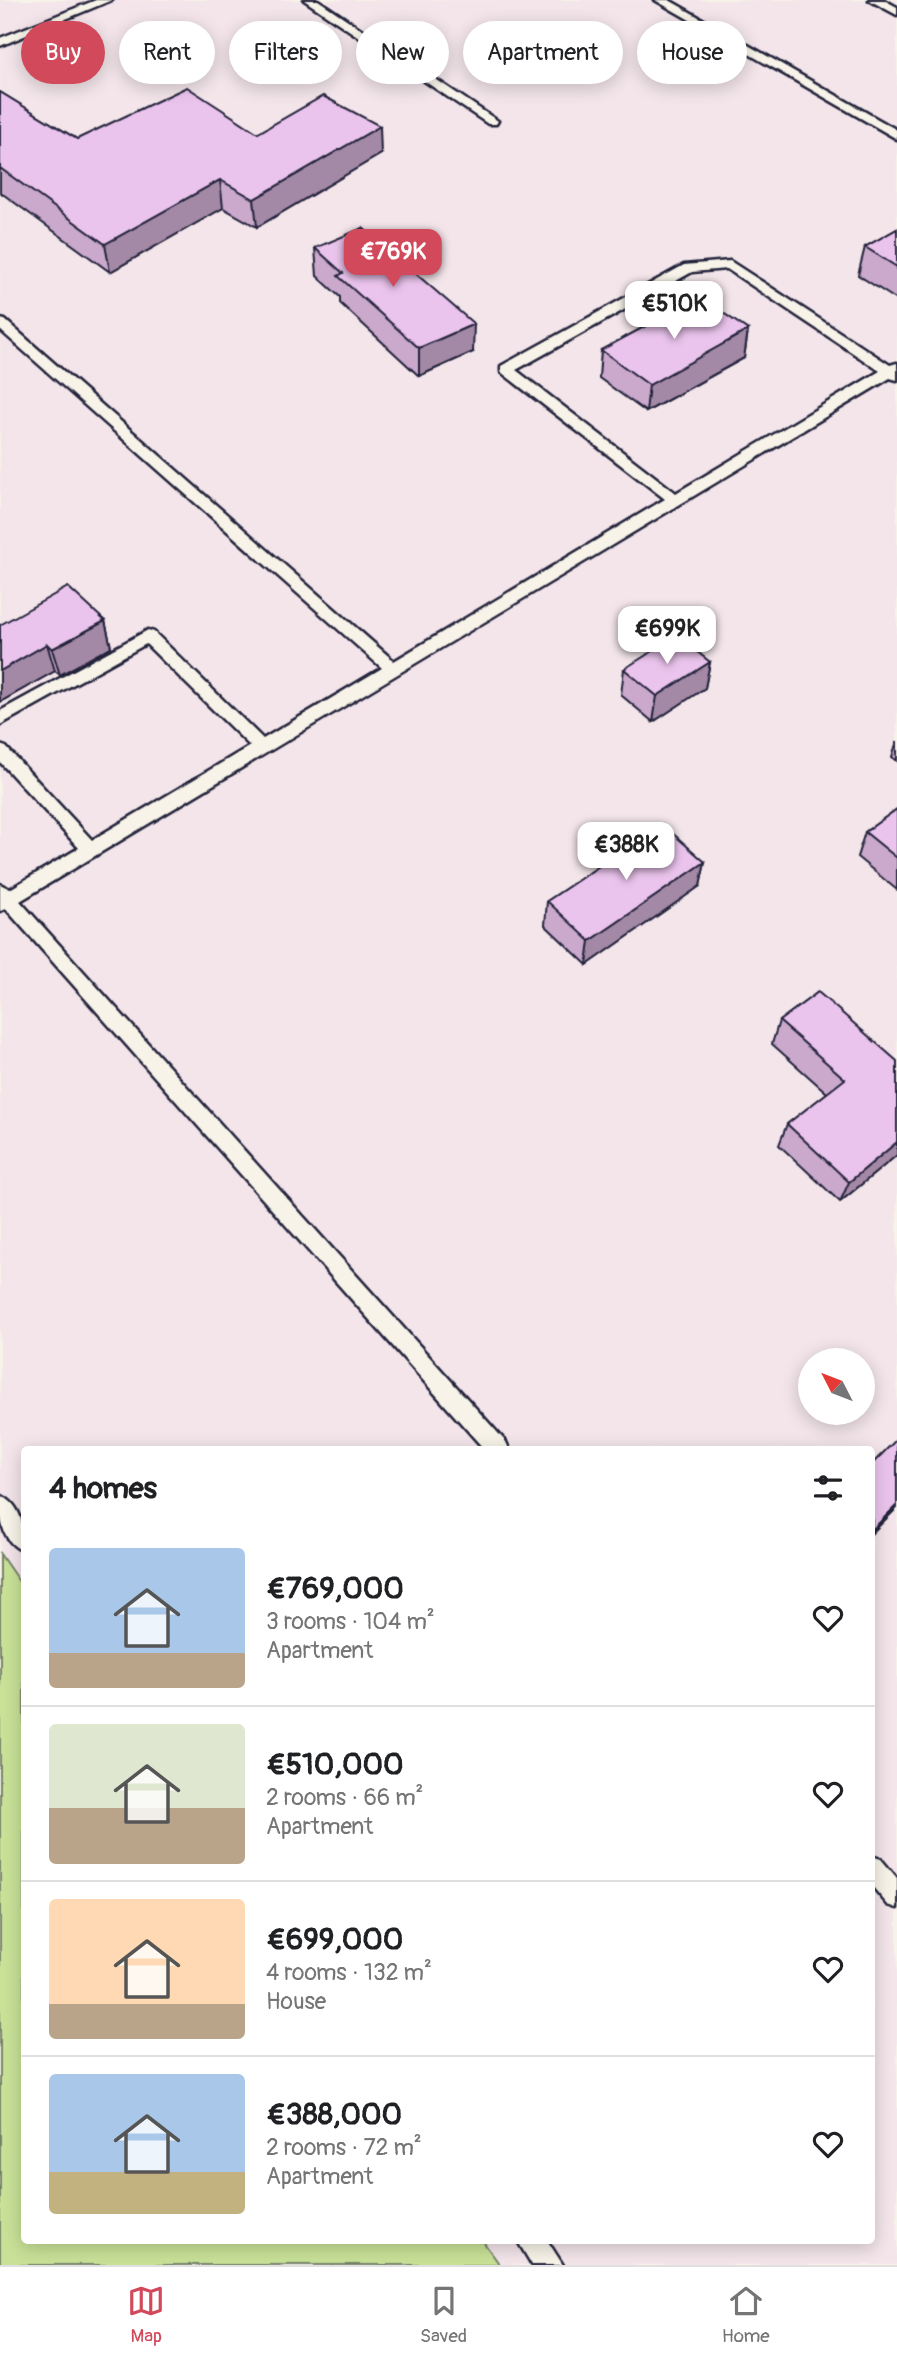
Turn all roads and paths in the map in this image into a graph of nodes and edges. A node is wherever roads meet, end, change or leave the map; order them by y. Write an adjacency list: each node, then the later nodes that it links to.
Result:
1 (106, 0): 6 (lane)
2 (310, 0): 7 (lane)
3 (661, 0): 8 (lane)
4 (875, 0): 5 (lane)
5 (897, 12)
6 (0, 43)
7 (492, 121)
8 (897, 135)
9 (0, 323): 12 (lane)
10 (895, 371): 11 (lane); 11 (lane)
11 (676, 500): 12 (lane)
12 (393, 669): 14 (lane)
13 (0, 719): 14 (lane)
14 (262, 748): 16 (lane)
15 (0, 751): 16 (lane)
16 (91, 850): 17 (lane)
17 (3, 897): 18 (lane)
18 (495, 1446)
19 (0, 1506): 20 (lane)
20 (21, 1536)
21 (875, 1871): 22 (lane)
22 (897, 1896)
23 (533, 2244): 24 (lane)
24 (549, 2265)

